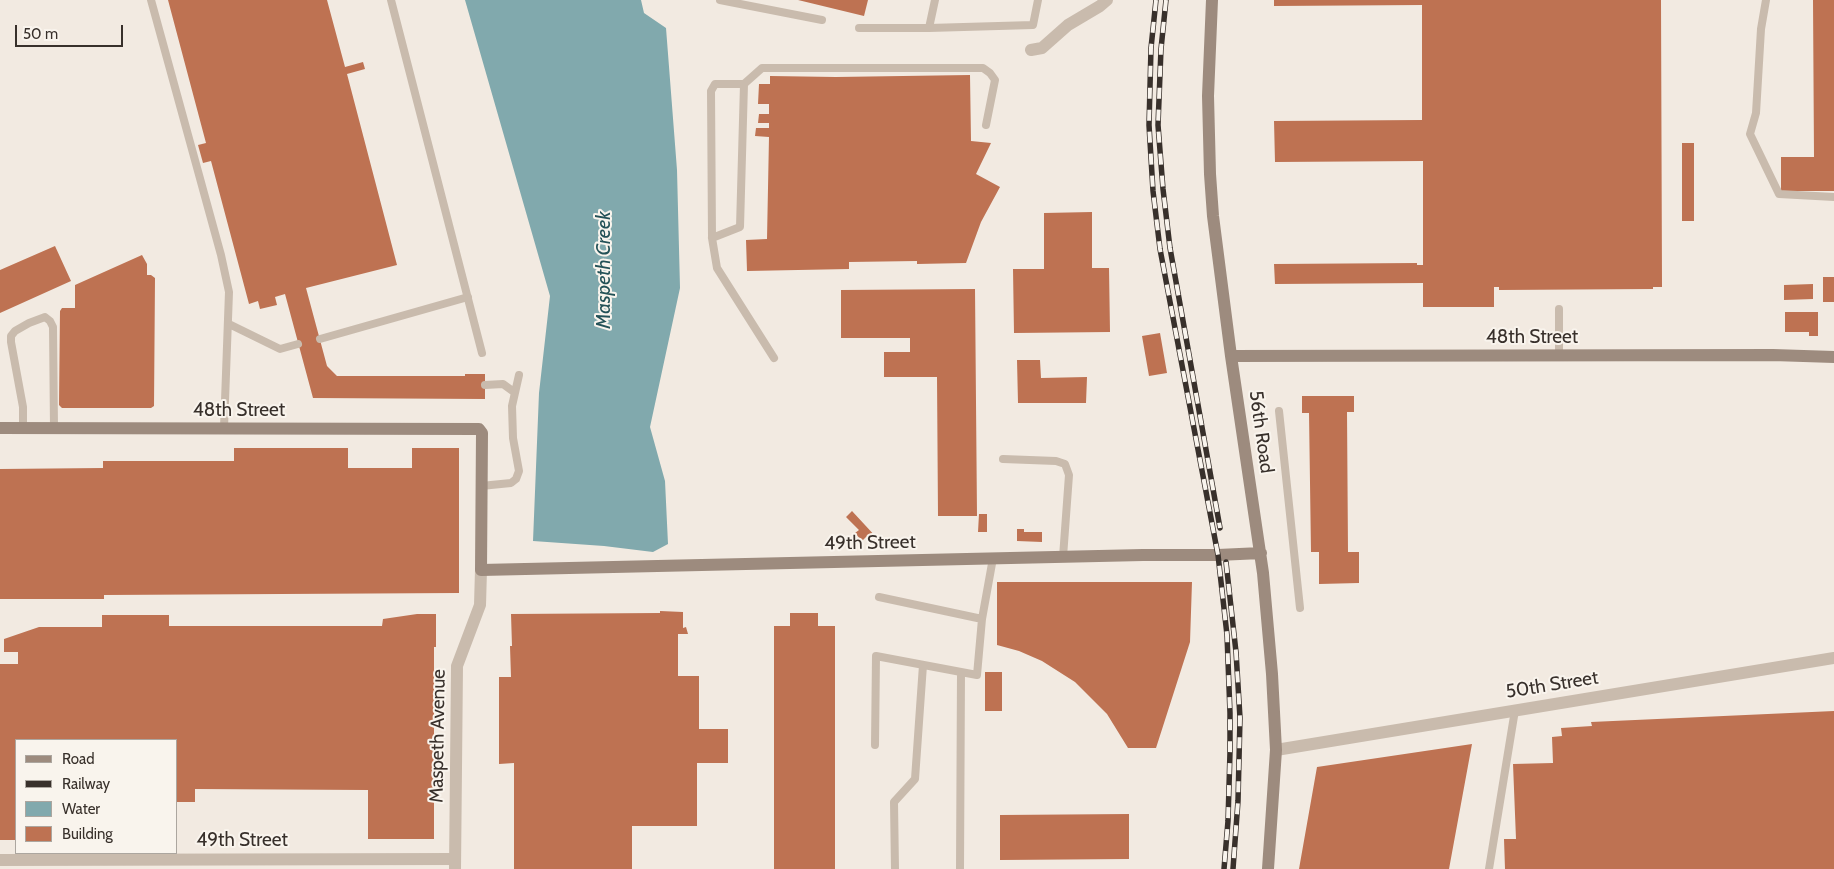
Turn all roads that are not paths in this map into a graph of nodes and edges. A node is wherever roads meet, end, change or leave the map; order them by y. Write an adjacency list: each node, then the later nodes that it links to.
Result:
1 (151, 0): 19 (lane)
2 (391, 0): 17 (lane)
3 (720, 0): 9 (lane)
4 (935, 0): 11 (lane)
5 (1038, 0): 11 (lane)
6 (1107, 0): 12 (street)
7 (1212, 0): 23 (main road, 56th Road)
8 (1766, 0): 15 (lane)
9 (822, 20)
10 (859, 28): 11 (lane)
11 (929, 28)
12 (1031, 50)
13 (744, 84): 14 (lane); 16 (lane); 16 (lane)
14 (986, 125)
15 (1834, 198)
16 (712, 238): 26 (lane)
17 (468, 297): 20 (lane); 22 (lane)
18 (1559, 309): 24 (lane)
19 (229, 324): 21 (lane); 34 (lane)
20 (320, 339)
21 (298, 344)
22 (482, 353)
23 (1231, 356): 24 (main road, 48th Street); 38 (main road, 56th Road)
24 (1559, 356): 25 (main road, 48th Street)
25 (1834, 357)
26 (774, 358)
27 (519, 375): 29 (lane)
28 (485, 385): 29 (lane)
29 (514, 392): 37 (lane)
30 (1279, 410): 43 (lane)
31 (0, 428): 32 (main road, 48th Street)
32 (23, 428): 33 (main road, 48th Street); 33 (lane)
33 (54, 428): 34 (main road, 48th Street)
34 (224, 428): 35 (main road, 48th Street)
35 (478, 429): 37 (main road, Maspeth Avenue)
36 (1003, 459): 39 (lane)
37 (481, 486): 41 (main road, Maspeth Avenue)
38 (1261, 553): 39 (main road, 49th Street); 50 (main road, 56th Road)
39 (1063, 557): 40 (main road, 49th Street)
40 (993, 558): 41 (main road, 49th Street); 44 (lane)
41 (481, 570): 52 (street, Maspeth Avenue)
42 (879, 597): 44 (lane)
43 (1300, 608)
44 (982, 619): 47 (lane)
45 (1834, 658): 48 (street, 50th Street)
46 (923, 665): 47 (lane); 49 (lane); 53 (lane)
47 (961, 672): 54 (lane)
48 (1515, 710): 50 (street, 50th Street); 56 (lane)
49 (875, 744)
50 (1276, 750): 55 (main road, 56th Road)
51 (0, 860): 52 (street, 49th Street)
52 (455, 864)
53 (895, 869)
54 (960, 869)
55 (1268, 869)
56 (1489, 869)

